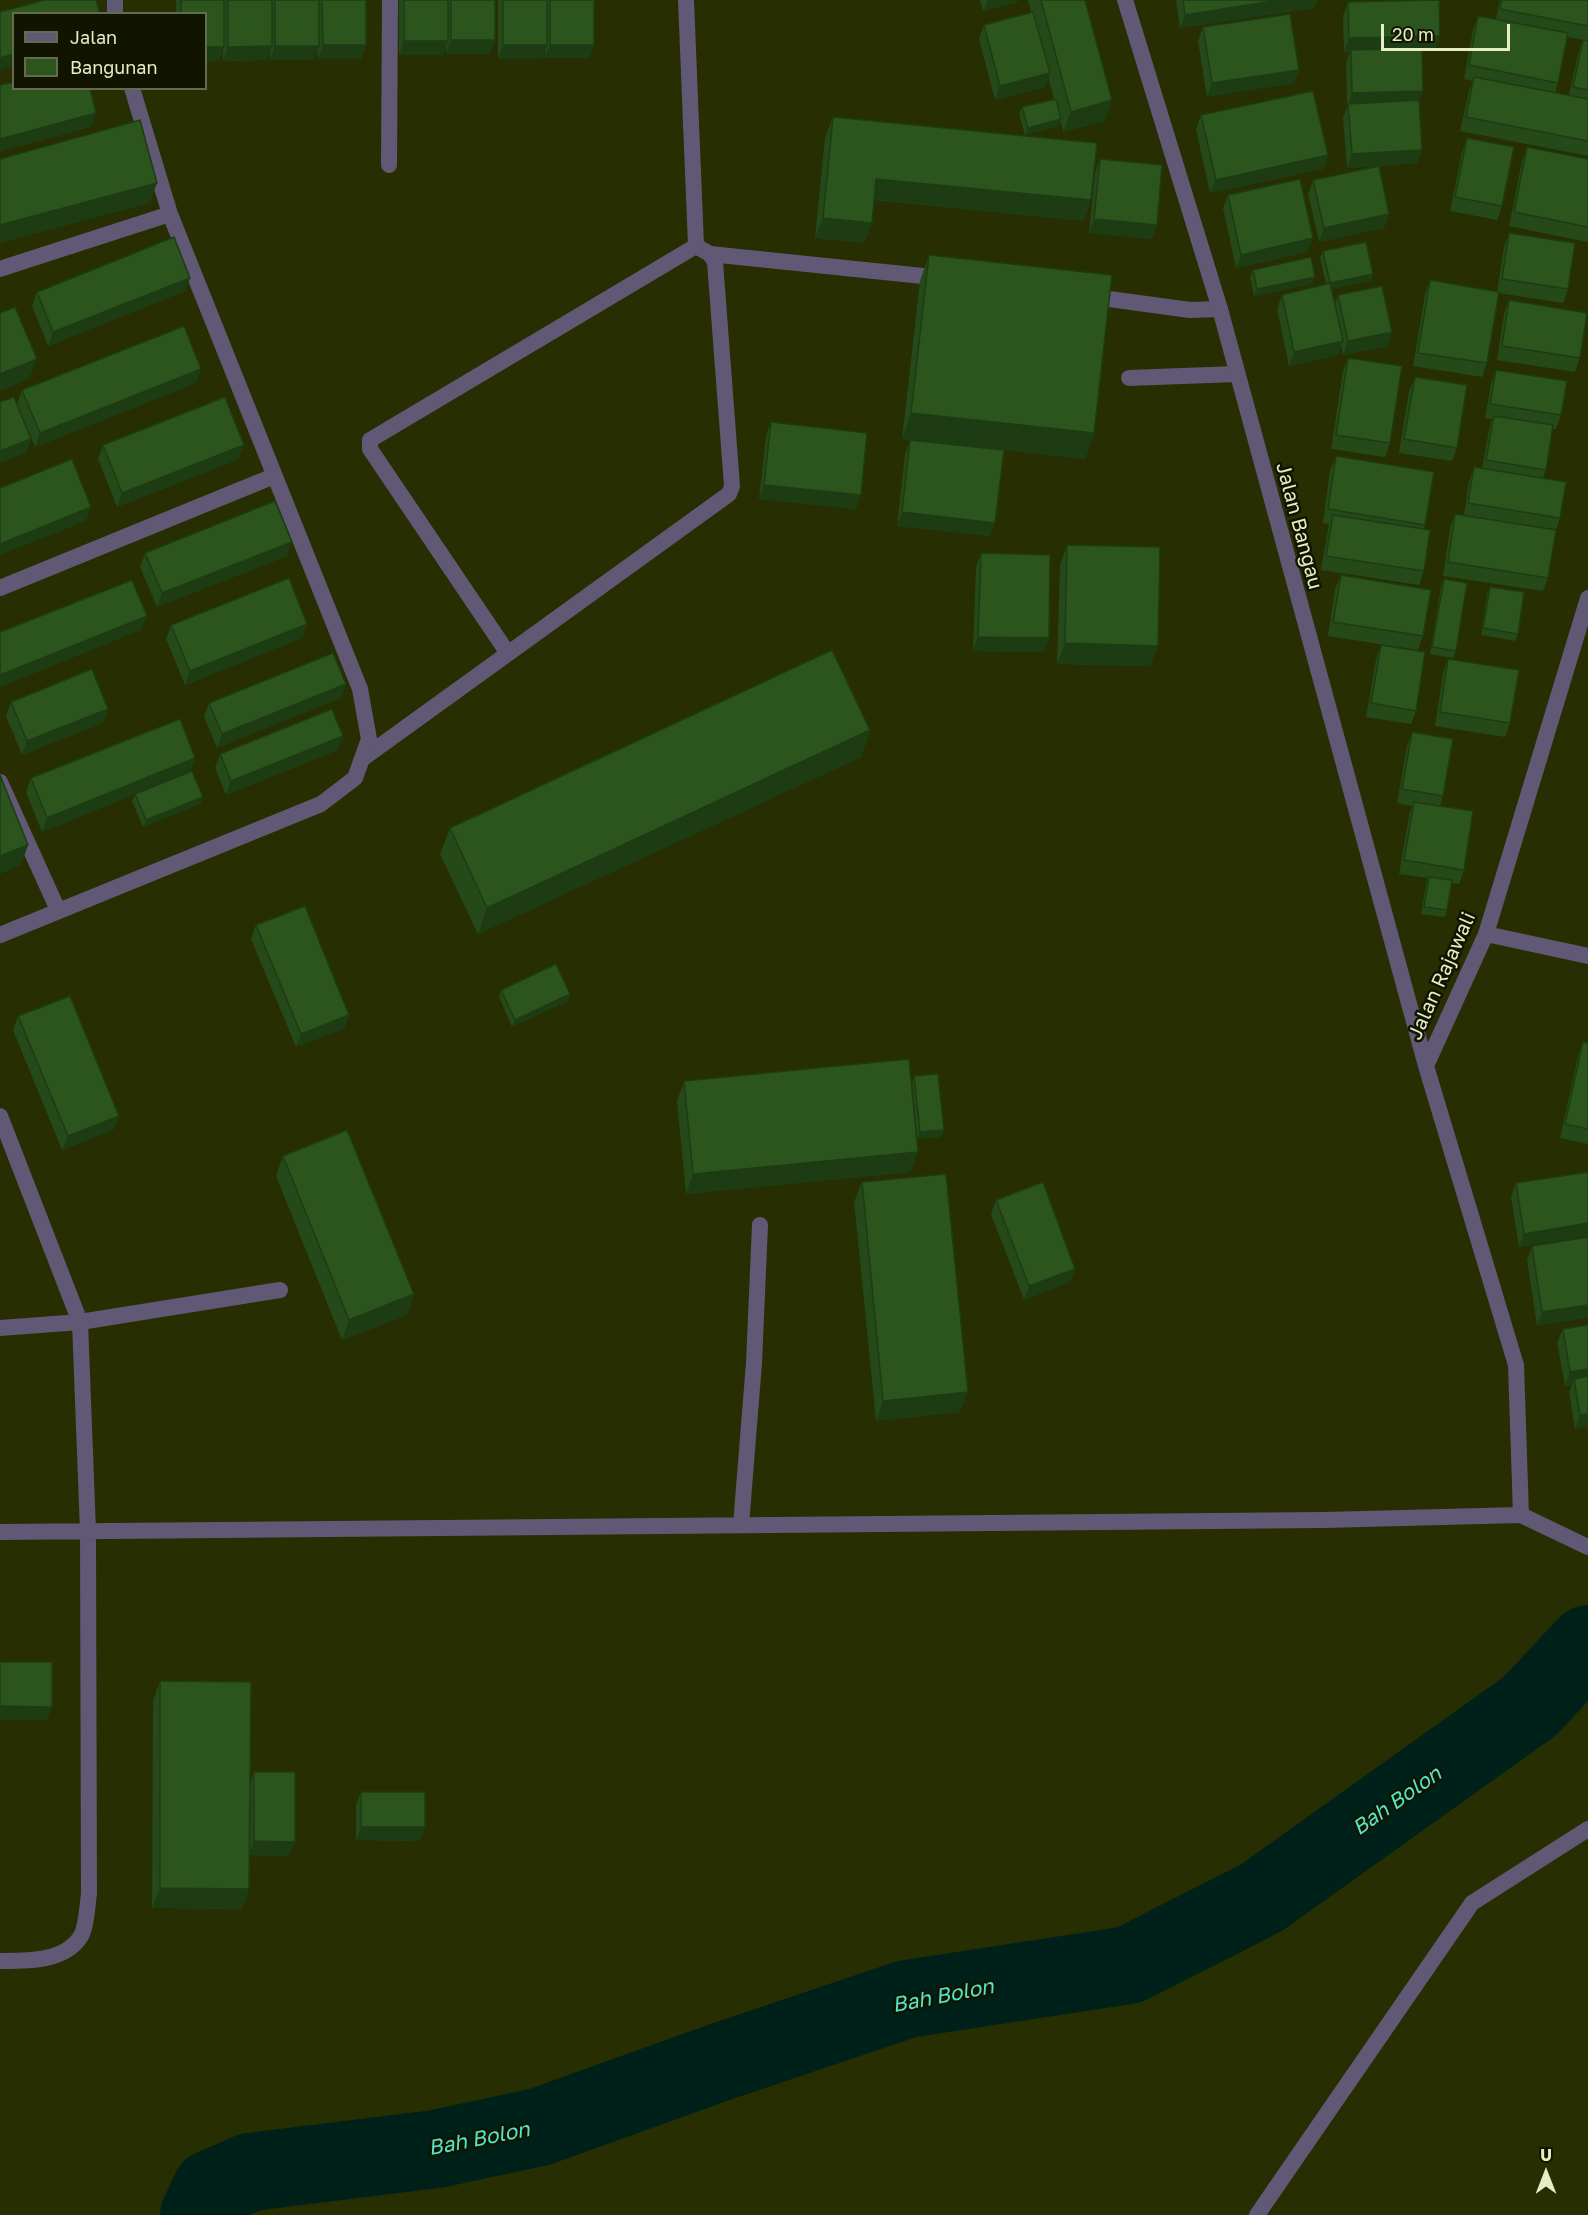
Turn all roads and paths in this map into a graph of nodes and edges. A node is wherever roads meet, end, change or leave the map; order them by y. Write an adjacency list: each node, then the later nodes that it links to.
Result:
1 (390, 0): 5 (street)
2 (686, 0): 7 (street)
3 (1125, 0): 11 (street, Jalan Bangau)
4 (133, 90): 6 (street)
5 (389, 165)
6 (170, 214): 8 (street); 14 (street)
7 (703, 250): 9 (street); 17 (street); 17 (street)
8 (0, 269)
9 (954, 280)
10 (1068, 294): 11 (street)
11 (1220, 309): 12 (street, Jalan Bangau)
12 (1236, 374): 13 (street); 24 (street, Jalan Bangau)
13 (1129, 378)
14 (274, 476): 15 (street); 18 (street)
15 (0, 588)
16 (1588, 598): 21 (street, Jalan Rajawali)
17 (507, 652): 18 (street)
18 (362, 759): 20 (street)
19 (0, 782): 20 (street)
20 (58, 910): 22 (street)
21 (1486, 934): 23 (street); 24 (street, Jalan Rajawali)
22 (0, 935)
23 (1588, 957)
24 (1426, 1066): 30 (street, Jalan Rajawali)
25 (0, 1116): 28 (street)
26 (760, 1225): 31 (street)
27 (280, 1290): 28 (street)
28 (80, 1322): 29 (street); 32 (street)
29 (0, 1328)
30 (1521, 1515): 31 (street); 34 (street)
31 (741, 1525): 32 (street)
32 (88, 1531): 33 (street); 36 (street)
33 (0, 1532)
34 (1586, 1546)
35 (1588, 1829): 37 (street)
36 (0, 1961)
37 (1257, 2215)

